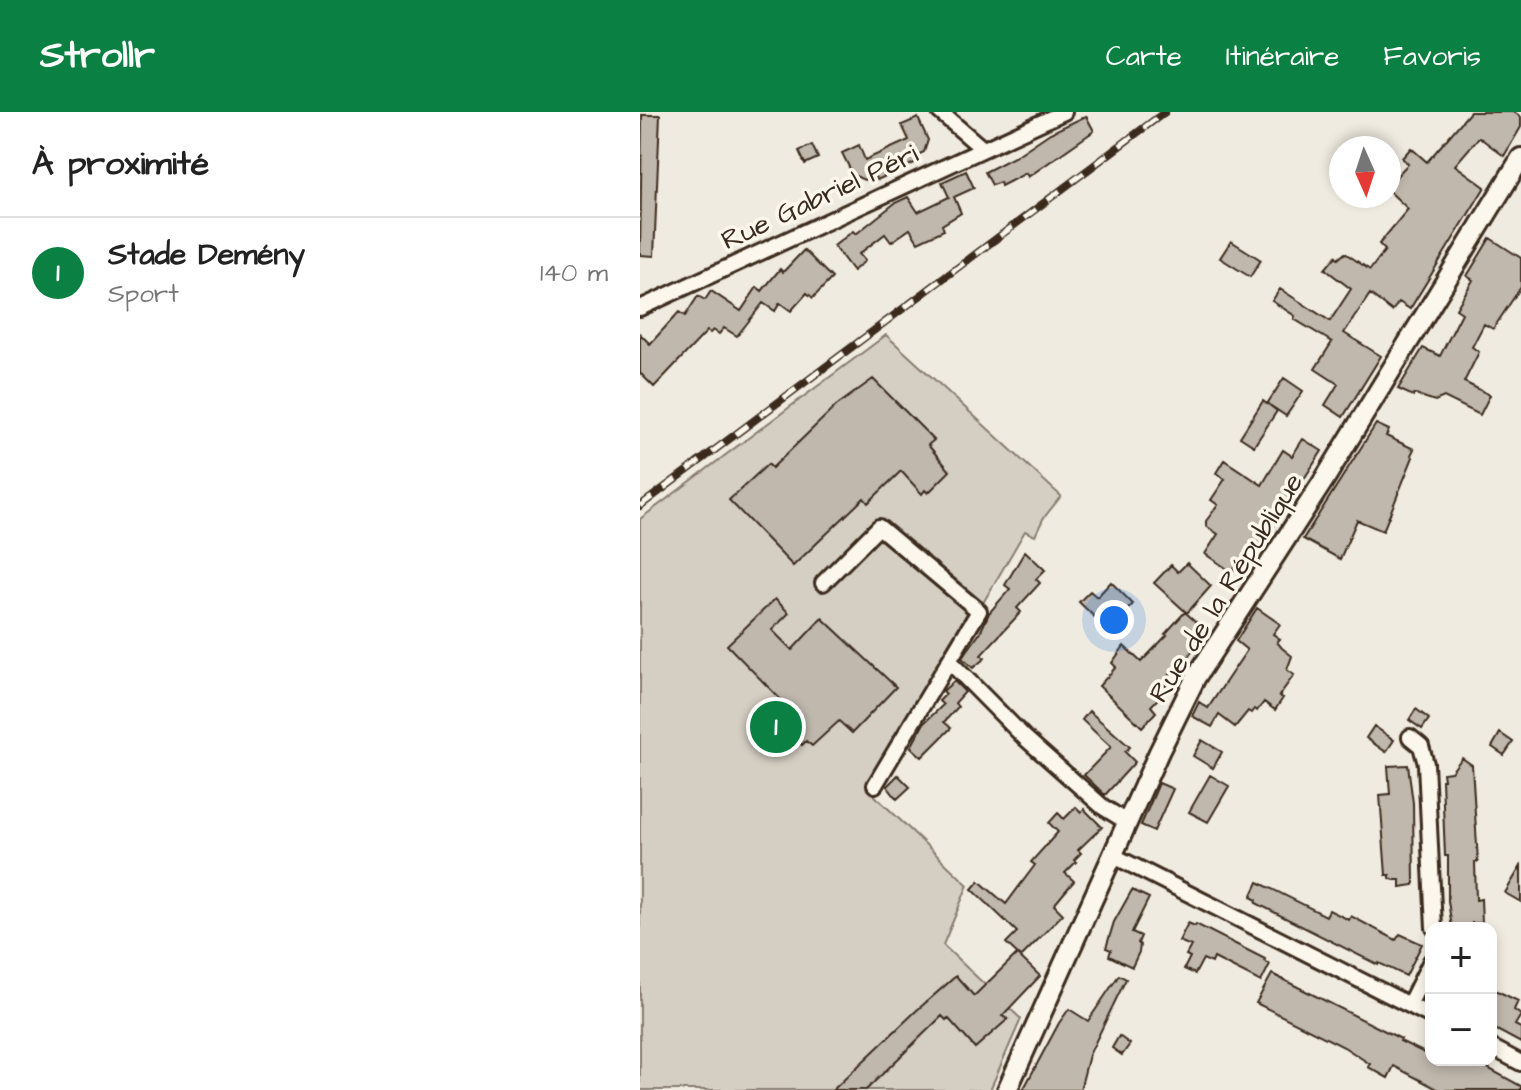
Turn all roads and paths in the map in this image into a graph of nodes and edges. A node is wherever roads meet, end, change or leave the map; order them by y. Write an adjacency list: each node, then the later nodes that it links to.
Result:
1 (940, 112): 3 (street)
2 (1064, 112): 3 (street, Rue Gabriel Péri)
3 (983, 149): 5 (street, Rue Gabriel Péri)
4 (1521, 158): 10 (main road, Rue de la République)
5 (640, 308)
6 (823, 583): 7 (street)
7 (949, 661): 9 (street); 10 (street)
8 (1410, 737): 12 (street)
9 (875, 785)
10 (1127, 822): 11 (main road, Rue de la République)
11 (1112, 855): 14 (street); 18 (main road, Rue de la République)
12 (1434, 922)
13 (1425, 973): 14 (street)
14 (1409, 1005): 15 (street)
15 (1425, 1013)
16 (1497, 1050): 17 (street)
17 (1521, 1063)
18 (1007, 1090)

